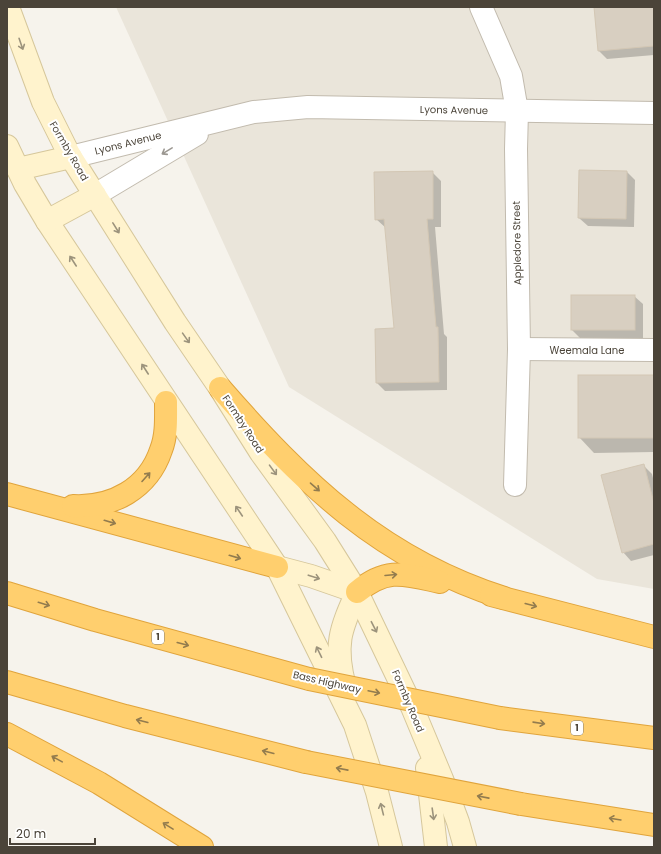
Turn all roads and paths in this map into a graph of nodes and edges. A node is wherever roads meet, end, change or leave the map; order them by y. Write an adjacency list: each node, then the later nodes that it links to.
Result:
1 (8, 7): 7 (main road, Formby Road, one-way to 7)
2 (481, 7): 3 (street, Appledore Street)
3 (517, 111): 4 (street, Lyons Avenue); 5 (street, Lyons Avenue); 11 (street, Appledore Street)
4 (254, 112): 7 (street, Lyons Avenue); 9 (street, Lyons Avenue, one-way to 9)
5 (654, 113)
6 (7, 146): 8 (main road)
7 (71, 157): 8 (main road); 9 (main road, Formby Road)
8 (18, 169): 10 (main road)
9 (95, 195): 10 (main road); 13 (main road, Formby Road, one-way to 13)
10 (47, 221): 14 (main road, one-way to 10)
11 (519, 349): 12 (street, Weemala Lane); 15 (street, Appledore Street)
12 (654, 350)
13 (220, 388): 19 (main road, Formby Road, one-way to 19); 21 (highway, one-way to 21)
14 (166, 402): 17 (highway, one-way to 14); 18 (main road, one-way to 14)
15 (515, 485)
16 (7, 494): 17 (highway)
17 (46, 504): 18 (highway, one-way to 18)
18 (277, 567): 19 (main road, one-way to 19); 24 (main road, one-way to 18)
19 (356, 592): 21 (highway, one-way to 21); 24 (main road); 26 (main road, Formby Road, one-way to 26)
20 (7, 593): 27 (highway, Bass Highway / 1, one-way to 27, bridge)
21 (504, 598): 22 (highway, one-way to 22)
22 (654, 637)
23 (7, 682): 28 (highway, one-way to 23, bridge)
24 (355, 725): 30 (main road, one-way to 24)
25 (7, 734): 29 (highway, one-way to 25)
26 (422, 734): 31 (main road, one-way to 31); 32 (main road, Formby Road)
27 (654, 738)
28 (654, 825)
29 (202, 847)
30 (391, 847)
31 (436, 847)
32 (465, 847)

